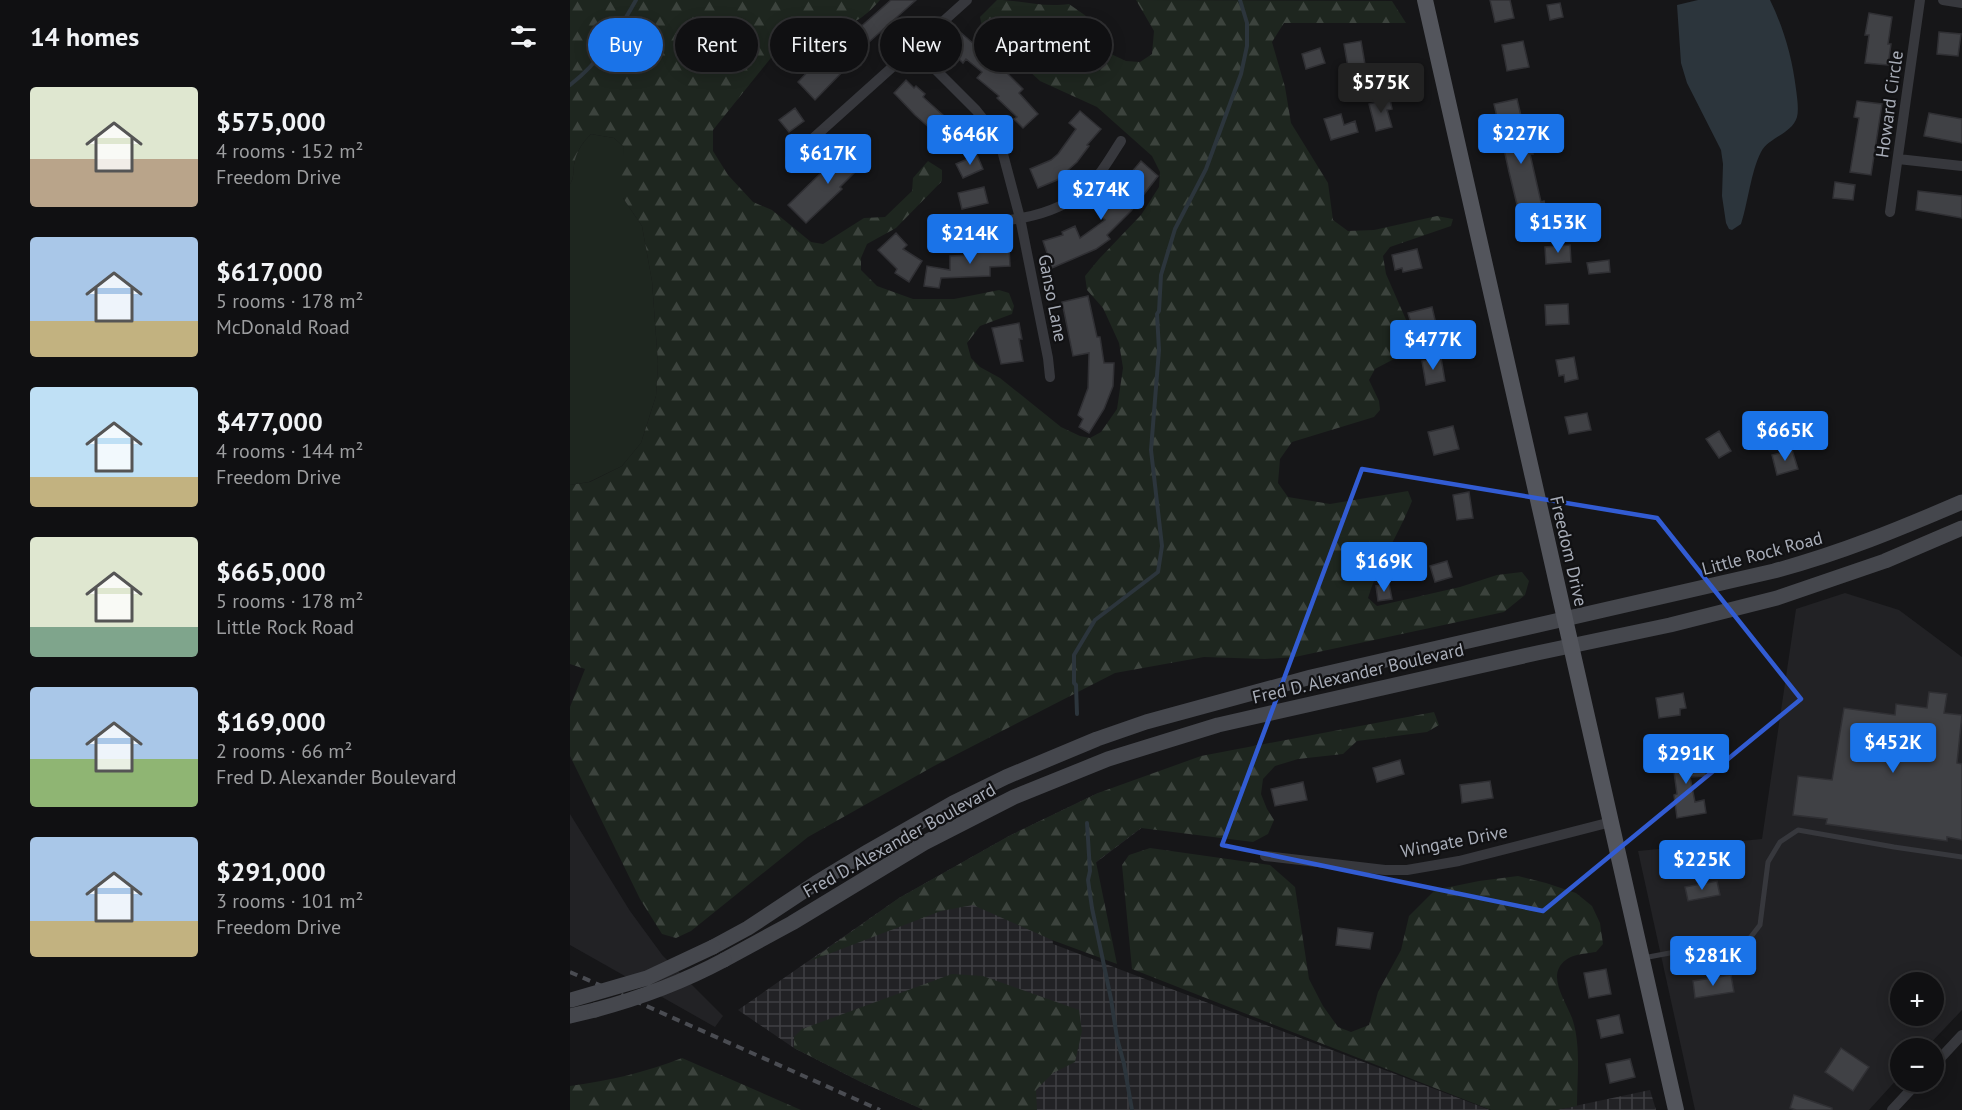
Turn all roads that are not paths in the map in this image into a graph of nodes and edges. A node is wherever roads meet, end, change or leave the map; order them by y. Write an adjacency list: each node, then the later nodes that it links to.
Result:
1 (967, 0): 6 (street)
2 (1425, 0): 19 (main road, Freedom Drive)
3 (1920, 0): 11 (street, Howard Circle)
4 (1943, 0): 5 (street)
5 (1962, 3)
6 (946, 18)
7 (886, 72): 10 (street)
8 (938, 72): 14 (street, Ganso Lane)
9 (1121, 141): 14 (street)
10 (790, 159)
11 (1898, 159): 12 (street); 13 (street, Howard Circle)
12 (1962, 166)
13 (1890, 212)
14 (1020, 218): 15 (street); 16 (street, Ganso Lane)
15 (933, 225)
16 (1050, 377)
17 (1962, 502): 19 (main road, Little Rock Road)
18 (1962, 528): 20 (main road)
19 (1565, 620): 20 (main road, Freedom Drive); 25 (main road, Fred D. Alexander Boulevard, bridge)
20 (1571, 646): 21 (main road, Freedom Drive); 26 (main road, Fred D. Alexander Boulevard, bridge)
21 (1611, 822): 22 (street, Wingate Drive); 24 (main road, Freedom Drive)
22 (1265, 856)
23 (1962, 857): 24 (lane)
24 (1642, 958): 30 (main road, Freedom Drive)
25 (570, 1000)
26 (570, 1016)
27 (1962, 1035): 28 (street)
28 (1944, 1054)
29 (1909, 1092): 31 (street)
30 (1676, 1110)
31 (1892, 1110)

